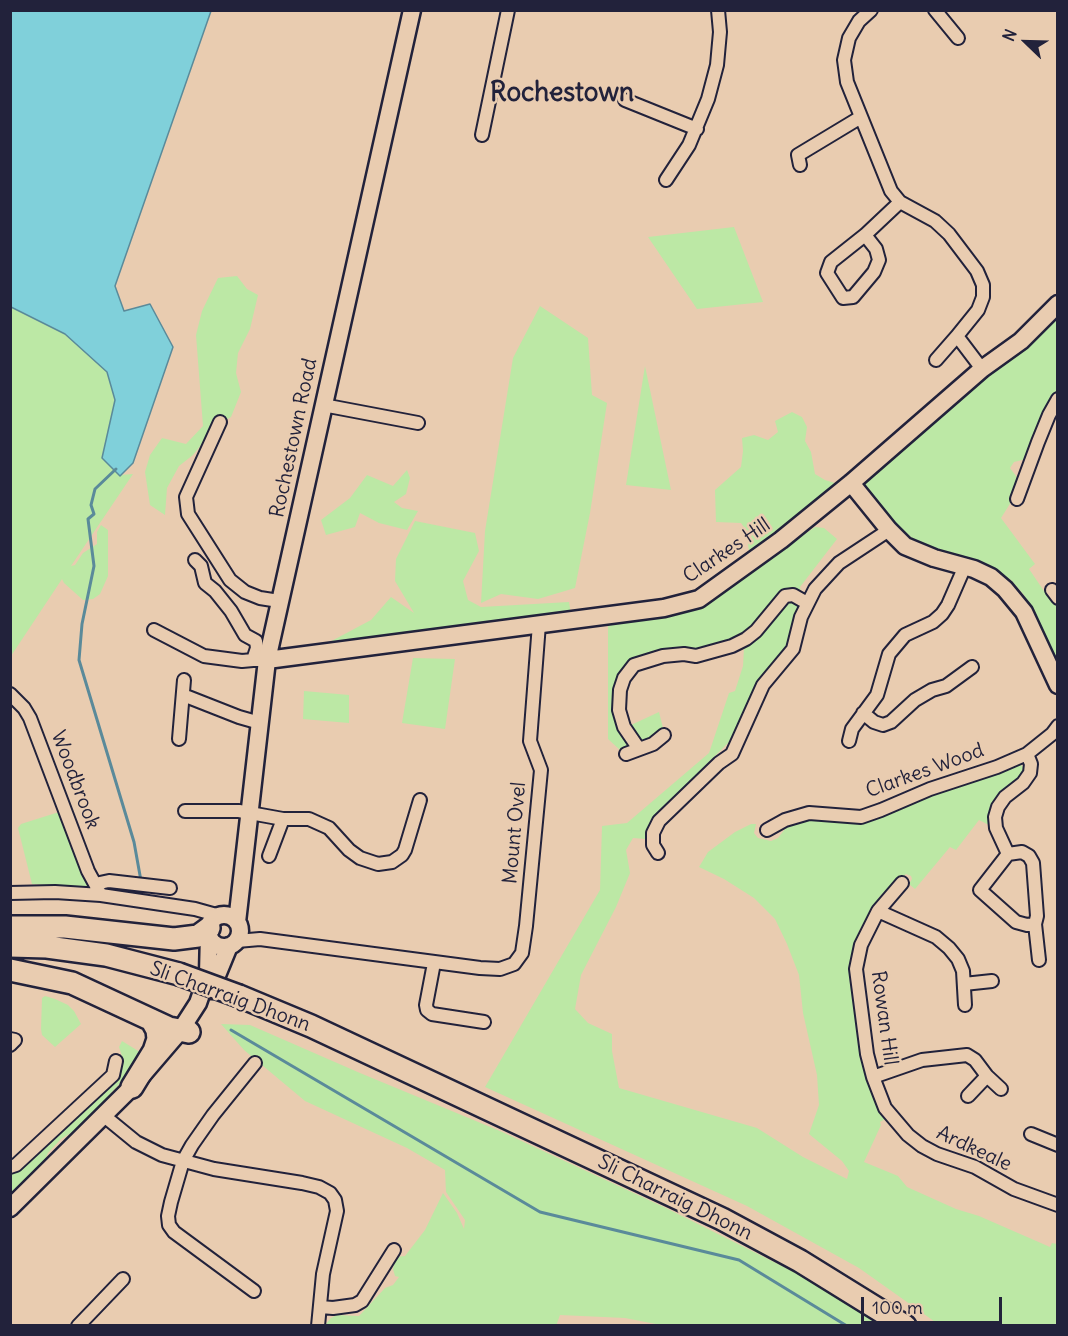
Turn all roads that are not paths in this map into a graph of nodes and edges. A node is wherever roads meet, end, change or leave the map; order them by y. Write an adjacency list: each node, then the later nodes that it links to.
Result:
1 (412, 10): 20 (main road, Rochestown Road)
2 (508, 10): 10 (street)
3 (718, 10): 9 (street)
4 (871, 10): 8 (street)
5 (935, 10): 6 (street)
6 (958, 38)
7 (625, 100): 9 (street)
8 (861, 117): 11 (street); 13 (street)
9 (697, 129): 12 (street)
10 (482, 135)
11 (800, 165)
12 (666, 180)
13 (900, 202): 14 (street); 16 (street)
14 (865, 235): 14 (street)
15 (1058, 304): 18 (main road, Clarkes Hill)
16 (957, 336): 17 (street); 18 (street)
17 (936, 360)
18 (982, 369): 23 (main road, Clarkes Hill)
19 (1058, 399): 24 (street)
20 (323, 405): 22 (street); 28 (main road, Rochestown Road)
21 (220, 422): 28 (street)
22 (418, 423)
23 (851, 483): 25 (main road); 30 (main road, Clarkes Hill)
24 (1017, 499)
25 (889, 530): 27 (main road); 29 (street)
26 (195, 560): 32 (street)
27 (965, 566): 35 (main road); 38 (street)
28 (279, 601): 32 (main road, Rochestown Road)
29 (807, 603): 44 (street); 52 (street)
30 (538, 624): 32 (main road, Clarkes Hill); 66 (street, Mount Ovel)
31 (153, 630): 32 (street)
32 (260, 660): 39 (main road, Rochestown Road)
33 (972, 667): 38 (street)
34 (184, 680): 37 (street)
35 (1058, 686)
36 (10, 694): 57 (street, Woodbrook)
37 (183, 695): 39 (street); 42 (street)
38 (863, 713): 43 (street)
39 (260, 723): 49 (main road, Rochestown Road)
40 (1058, 726): 46 (street, Clarkes Wood)
41 (664, 735): 44 (street)
42 (179, 739)
43 (849, 741)
44 (639, 749): 45 (street)
45 (626, 754)
46 (1027, 754): 51 (street, Clarkes Wood); 53 (street)
47 (420, 800): 50 (street)
48 (185, 811): 49 (street)
49 (251, 813): 50 (street); 62 (main road, Rochestown Road)
50 (283, 819): 54 (street)
51 (767, 830)
52 (658, 853)
53 (1008, 854): 60 (street); 60 (street)
54 (268, 856)
55 (902, 883): 59 (street, Rowan Hill)
56 (171, 888): 57 (street)
57 (98, 890): 58 (street); 62 (street, Mount Ovel)
58 (10, 893)
59 (878, 911): 70 (street); 80 (street, Rowan Hill)
60 (1035, 924): 65 (street)
61 (10, 927): 62 (highway)
62 (223, 928): 66 (street, Mount Ovel); 74 (main road, Rochestown Road); 74 (main road, Rochestown Road)
63 (10, 946): 68 (highway, Sli Charraig Dhonn)
64 (10, 960): 68 (highway, Sli Charraig Dhonn)
65 (1039, 960)
66 (434, 963): 73 (street)
67 (10, 970): 72 (highway)
68 (177, 980): 95 (highway, Sli Charraig Dhonn, bridge)
69 (992, 981): 70 (street)
70 (964, 984): 71 (street)
71 (966, 1005)
72 (152, 1021): 74 (highway); 81 (highway)
73 (484, 1022)
74 (184, 1031): 81 (main road, Rochestown Road)
75 (10, 1039): 76 (street)
76 (10, 1045)
77 (116, 1061): 88 (street)
78 (255, 1063): 87 (street)
79 (987, 1076): 80 (street, Rowan Hill); 82 (street); 83 (street)
80 (873, 1077): 89 (street, Ardkeale)
81 (132, 1087): 84 (main road, Rochestown Road)
82 (1001, 1089)
83 (968, 1096)
84 (102, 1115): 87 (street); 90 (main road, Rochestown Road)
85 (1031, 1134): 86 (street)
86 (1058, 1145)
87 (183, 1161): 93 (street); 94 (street)
88 (10, 1167)
89 (1058, 1204)
90 (10, 1208)
91 (394, 1250): 94 (street)
92 (123, 1279): 96 (street)
93 (254, 1291)
94 (320, 1307): 97 (street)
95 (905, 1325)
96 (78, 1326)
97 (318, 1326)

